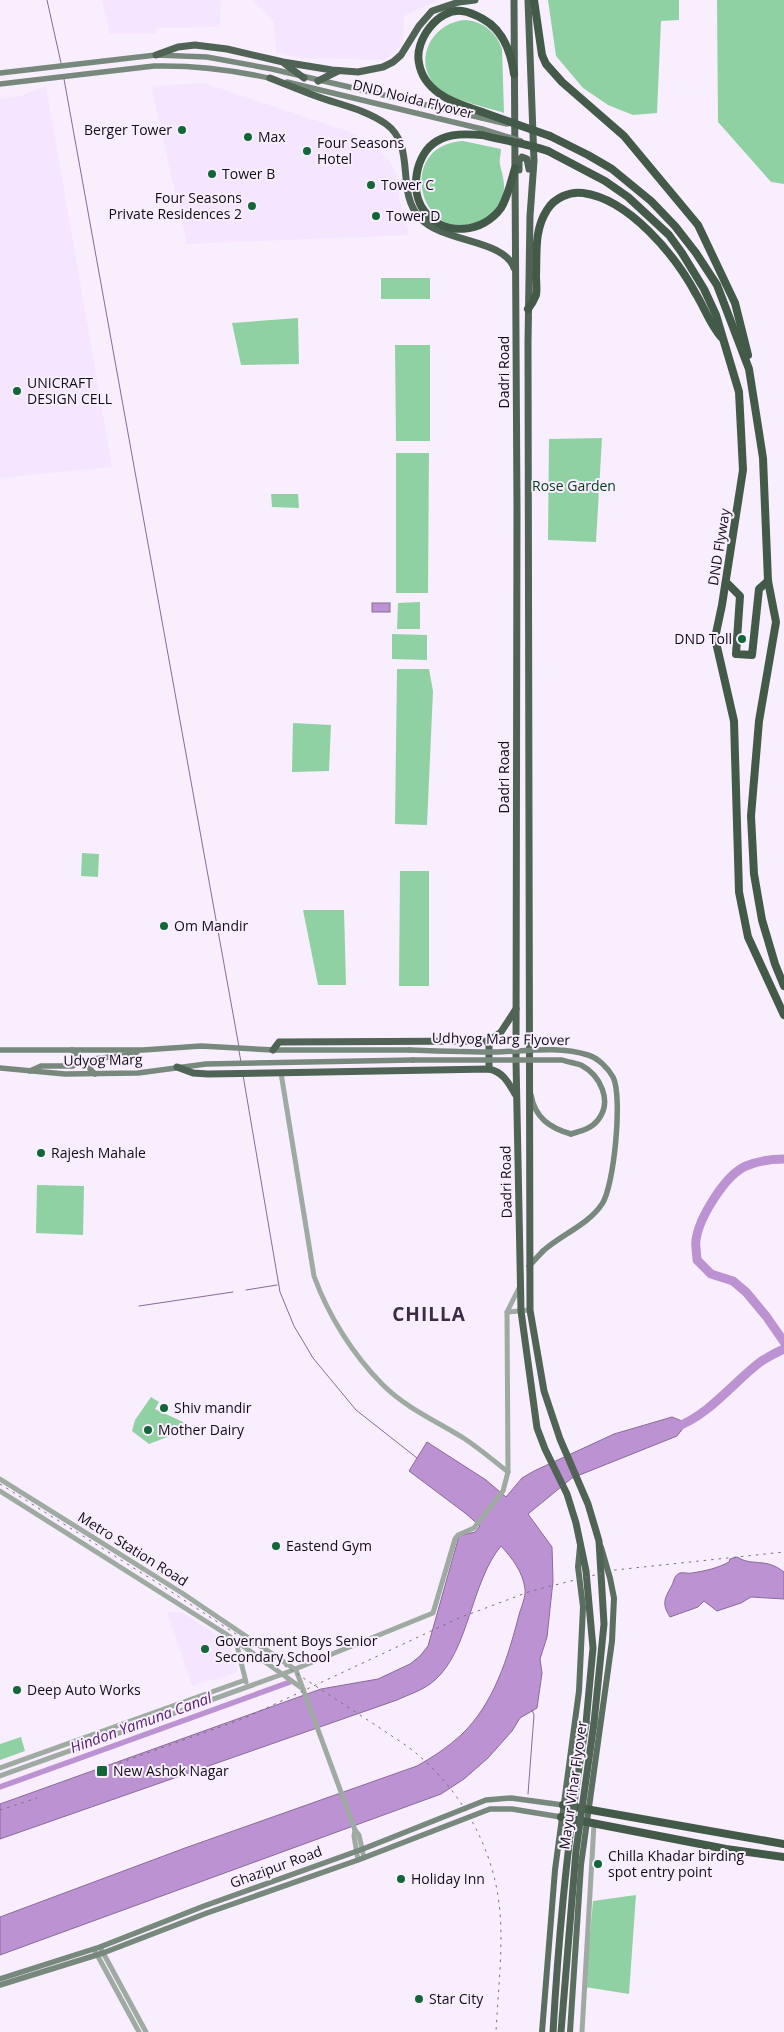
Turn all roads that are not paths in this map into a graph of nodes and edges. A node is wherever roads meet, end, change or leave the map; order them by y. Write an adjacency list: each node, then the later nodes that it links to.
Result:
1 (475, 0): 7 (highway)
2 (514, 0): 9 (highway, Dadri Road)
3 (528, 0): 17 (highway, Dadri Road)
4 (534, 0): 22 (highway)
5 (156, 55): 6 (highway); 8 (main road, DND Noida Flyover); 11 (main road, DND Noida Flyover)
6 (283, 62): 7 (highway); 11 (highway)
7 (338, 71): 12 (highway)
8 (0, 72)
9 (514, 74): 14 (highway); 16 (highway, Dadri Road)
10 (270, 78): 13 (main road, DND Noida Flyover); 15 (main road, DND Noida Flyover); 19 (highway)
11 (304, 78): 12 (main road, DND Noida Flyover)
12 (318, 81): 14 (main road, DND Noida Flyover)
13 (2, 84)
14 (482, 115): 22 (highway, bridge)
15 (482, 132): 16 (highway); 21 (highway, DND Flyway, bridge)
16 (515, 168): 18 (highway, Dadri Road)
17 (530, 216): 18 (highway); 20 (highway, Dadri Road)
18 (515, 217): 19 (highway, Dadri Road)
19 (516, 273): 26 (highway, Dadri Road)
20 (528, 309): 21 (highway); 29 (highway, Dadri Road)
21 (724, 340): 24 (highway, DND Flyway)
22 (749, 369): 23 (highway)
23 (768, 581): 24 (highway); 25 (highway)
24 (726, 582): 27 (highway, DND Flyway)
25 (784, 986)
26 (516, 1008): 28 (highway, Dadri Road); 30 (highway)
27 (784, 1015)
28 (516, 1025): 29 (highway); 44 (highway, Dadri Road)
29 (530, 1038): 43 (highway, Dadri Road)
30 (489, 1041): 35 (highway); 39 (highway)
31 (264, 1049): 34 (main road, Udyog Marg); 35 (main road, Udhyog Marg Flyover)
32 (0, 1050): 33 (main road, Udyog Marg)
33 (72, 1050): 34 (main road, Udyog Marg); 40 (main road)
34 (143, 1050): 42 (main road)
35 (274, 1050): 45 (main road, Udhyog Marg Flyover, bridge)
36 (264, 1064): 37 (main road, Udyog Marg); 43 (main road, Udhyog Marg Flyover, bridge)
37 (177, 1067): 41 (highway); 42 (main road, Udyog Marg)
38 (0, 1068): 40 (main road, Udyog Marg)
39 (488, 1069): 41 (highway); 44 (highway)
40 (30, 1071): 42 (main road, Udyog Marg)
41 (280, 1073): 51 (street)
42 (95, 1074)
43 (530, 1085): 45 (highway, Dadri Road)
44 (516, 1097): 46 (highway, Dadri Road)
45 (529, 1266): 47 (highway, Dadri Road)
46 (521, 1289): 47 (street); 49 (highway, Dadri Road); 50 (street)
47 (529, 1291): 48 (highway, Dadri Road)
48 (530, 1310): 49 (street); 54 (highway, Dadri Road)
49 (521, 1311): 50 (street); 55 (highway, Dadri Road)
50 (507, 1312): 51 (street)
51 (508, 1472): 59 (street)
52 (0, 1479): 56 (street, Metro Station Road)
53 (0, 1491): 57 (street, Metro Station Road)
54 (599, 1541): 67 (main road); 85 (highway, Mayur Vihar Flyover, bridge)
55 (580, 1544): 66 (main road); 84 (highway, Mayur Vihar Flyover, bridge)
56 (252, 1640): 58 (street); 59 (street, Metro Station Road)
57 (236, 1641): 58 (street, Metro Station Road); 61 (street)
58 (246, 1648): 60 (street, Metro Station Road)
59 (296, 1670): 60 (street); 63 (street)
60 (284, 1674): 62 (street); 63 (street, Metro Station Road)
61 (245, 1680): 62 (street); 64 (street)
62 (247, 1686): 65 (street)
63 (305, 1691): 75 (street)
64 (119, 1725): 65 (street); 68 (street)
65 (122, 1732): 69 (street)
66 (569, 1759): 67 (main road); 70 (main road)
67 (595, 1761): 71 (main road)
68 (0, 1768)
69 (0, 1776)
70 (563, 1805): 71 (highway); 72 (main road); 75 (main road, Ghazipur Road)
71 (589, 1809): 73 (main road); 74 (highway)
72 (561, 1817): 73 (highway); 77 (main road, Ghazipur Road); 83 (main road)
73 (591, 1824): 76 (highway); 86 (main road); 87 (street)
74 (784, 1844)
75 (360, 1848): 77 (street); 78 (main road, Ghazipur Road)
76 (784, 1857)
77 (361, 1859): 78 (main road, Ghazipur Road)
78 (98, 1951): 79 (main road, Ghazipur Road); 80 (main road, Ghazipur Road); 81 (street); 82 (street)
79 (0, 1979)
80 (0, 1986)
81 (139, 2032)
82 (146, 2032)
83 (542, 2032)
84 (553, 2032)
85 (561, 2032)
86 (570, 2032)
87 (582, 2032)

